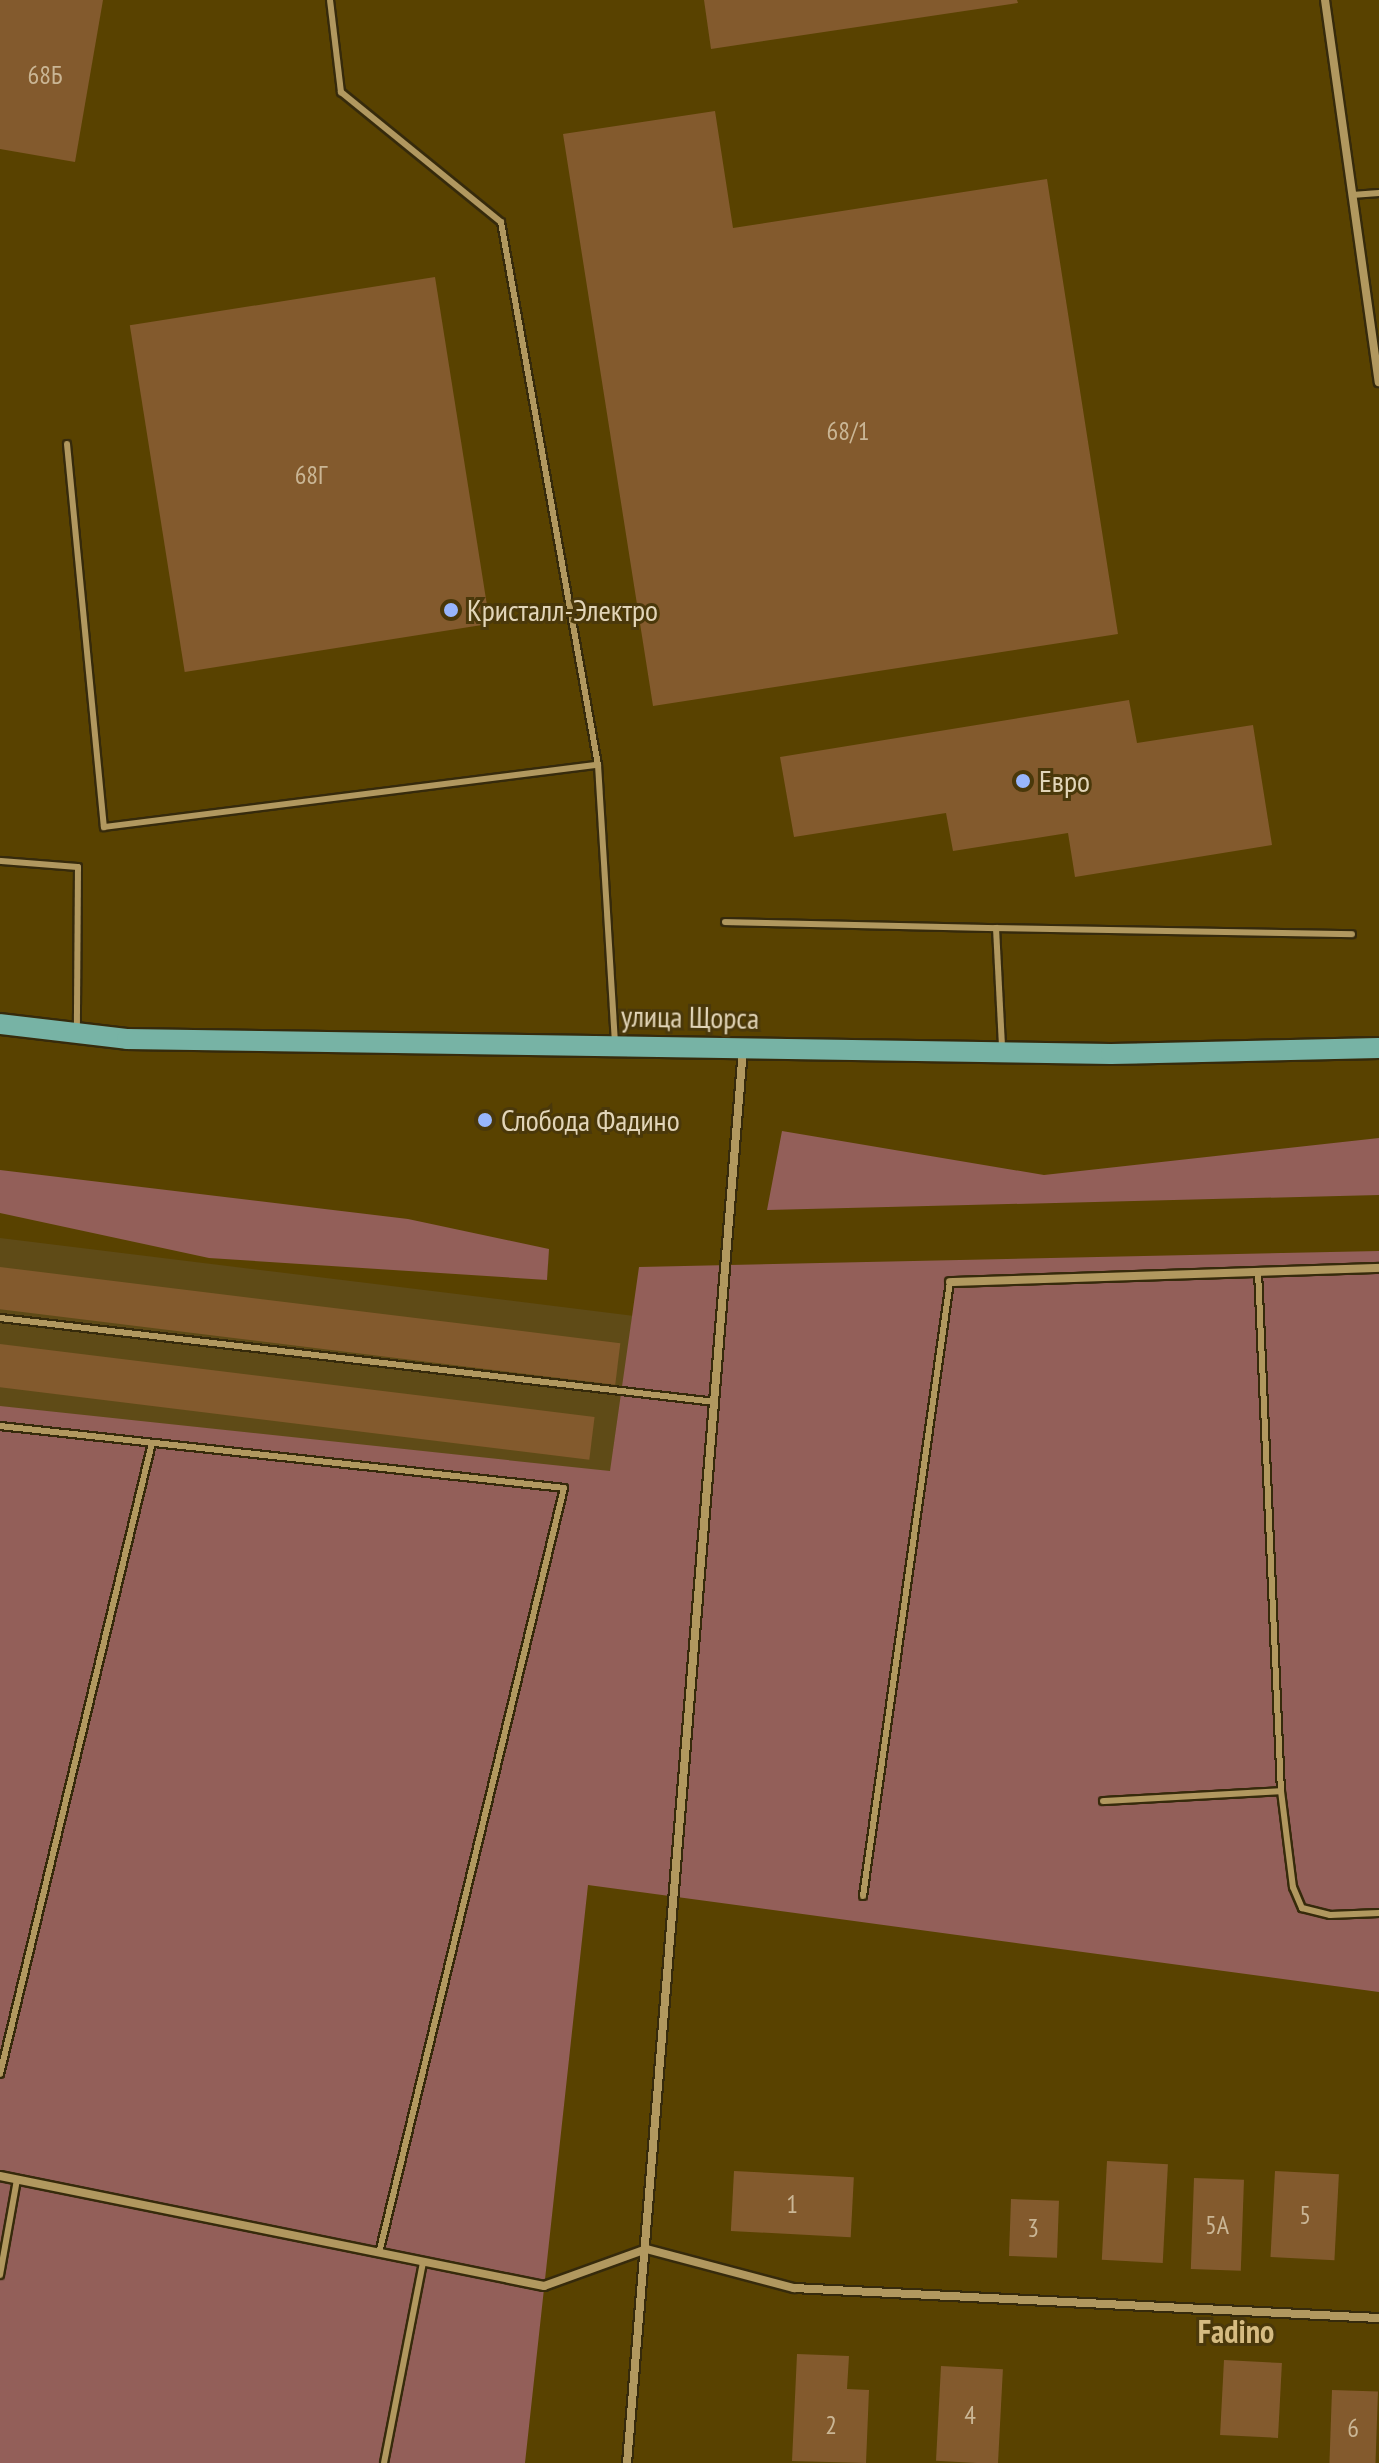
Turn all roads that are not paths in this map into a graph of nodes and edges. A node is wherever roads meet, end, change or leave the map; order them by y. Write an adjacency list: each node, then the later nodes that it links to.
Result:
1 (330, 0): 7 (lane)
2 (1325, 0): 4 (street)
3 (1379, 193): 4 (lane)
4 (1352, 195): 5 (street)
5 (1379, 382)
6 (67, 444): 7 (lane)
7 (598, 765): 14 (lane)
8 (0, 861): 13 (lane)
9 (725, 922): 10 (lane)
10 (996, 928): 11 (lane); 17 (lane)
11 (1352, 934)
12 (0, 1024): 13 (main road, улица Щорса)
13 (77, 1033): 14 (main road, улица Щорса)
14 (616, 1046): 15 (main road, улица Щорса)
15 (743, 1048): 17 (main road, улица Щорса); 22 (street)
16 (1379, 1048): 17 (main road, улица Щорса)
17 (1002, 1052)
18 (1379, 1268): 19 (street)
19 (1258, 1270): 20 (street); 25 (lane)
20 (950, 1282): 27 (lane)
21 (0, 1318): 22 (lane)
22 (715, 1402): 32 (street)
23 (0, 1426): 24 (lane)
24 (152, 1443): 29 (lane); 33 (lane)
25 (1281, 1791): 26 (lane); 28 (lane)
26 (1103, 1801)
27 (863, 1896)
28 (1379, 1913)
29 (0, 2074)
30 (0, 2176): 31 (street)
31 (17, 2180): 33 (street); 35 (lane)
32 (646, 2249): 34 (street); 36 (street); 38 (street)
33 (379, 2253): 34 (street)
34 (423, 2262): 37 (lane)
35 (0, 2275)
36 (1379, 2318)
37 (384, 2463)
38 (627, 2463)

